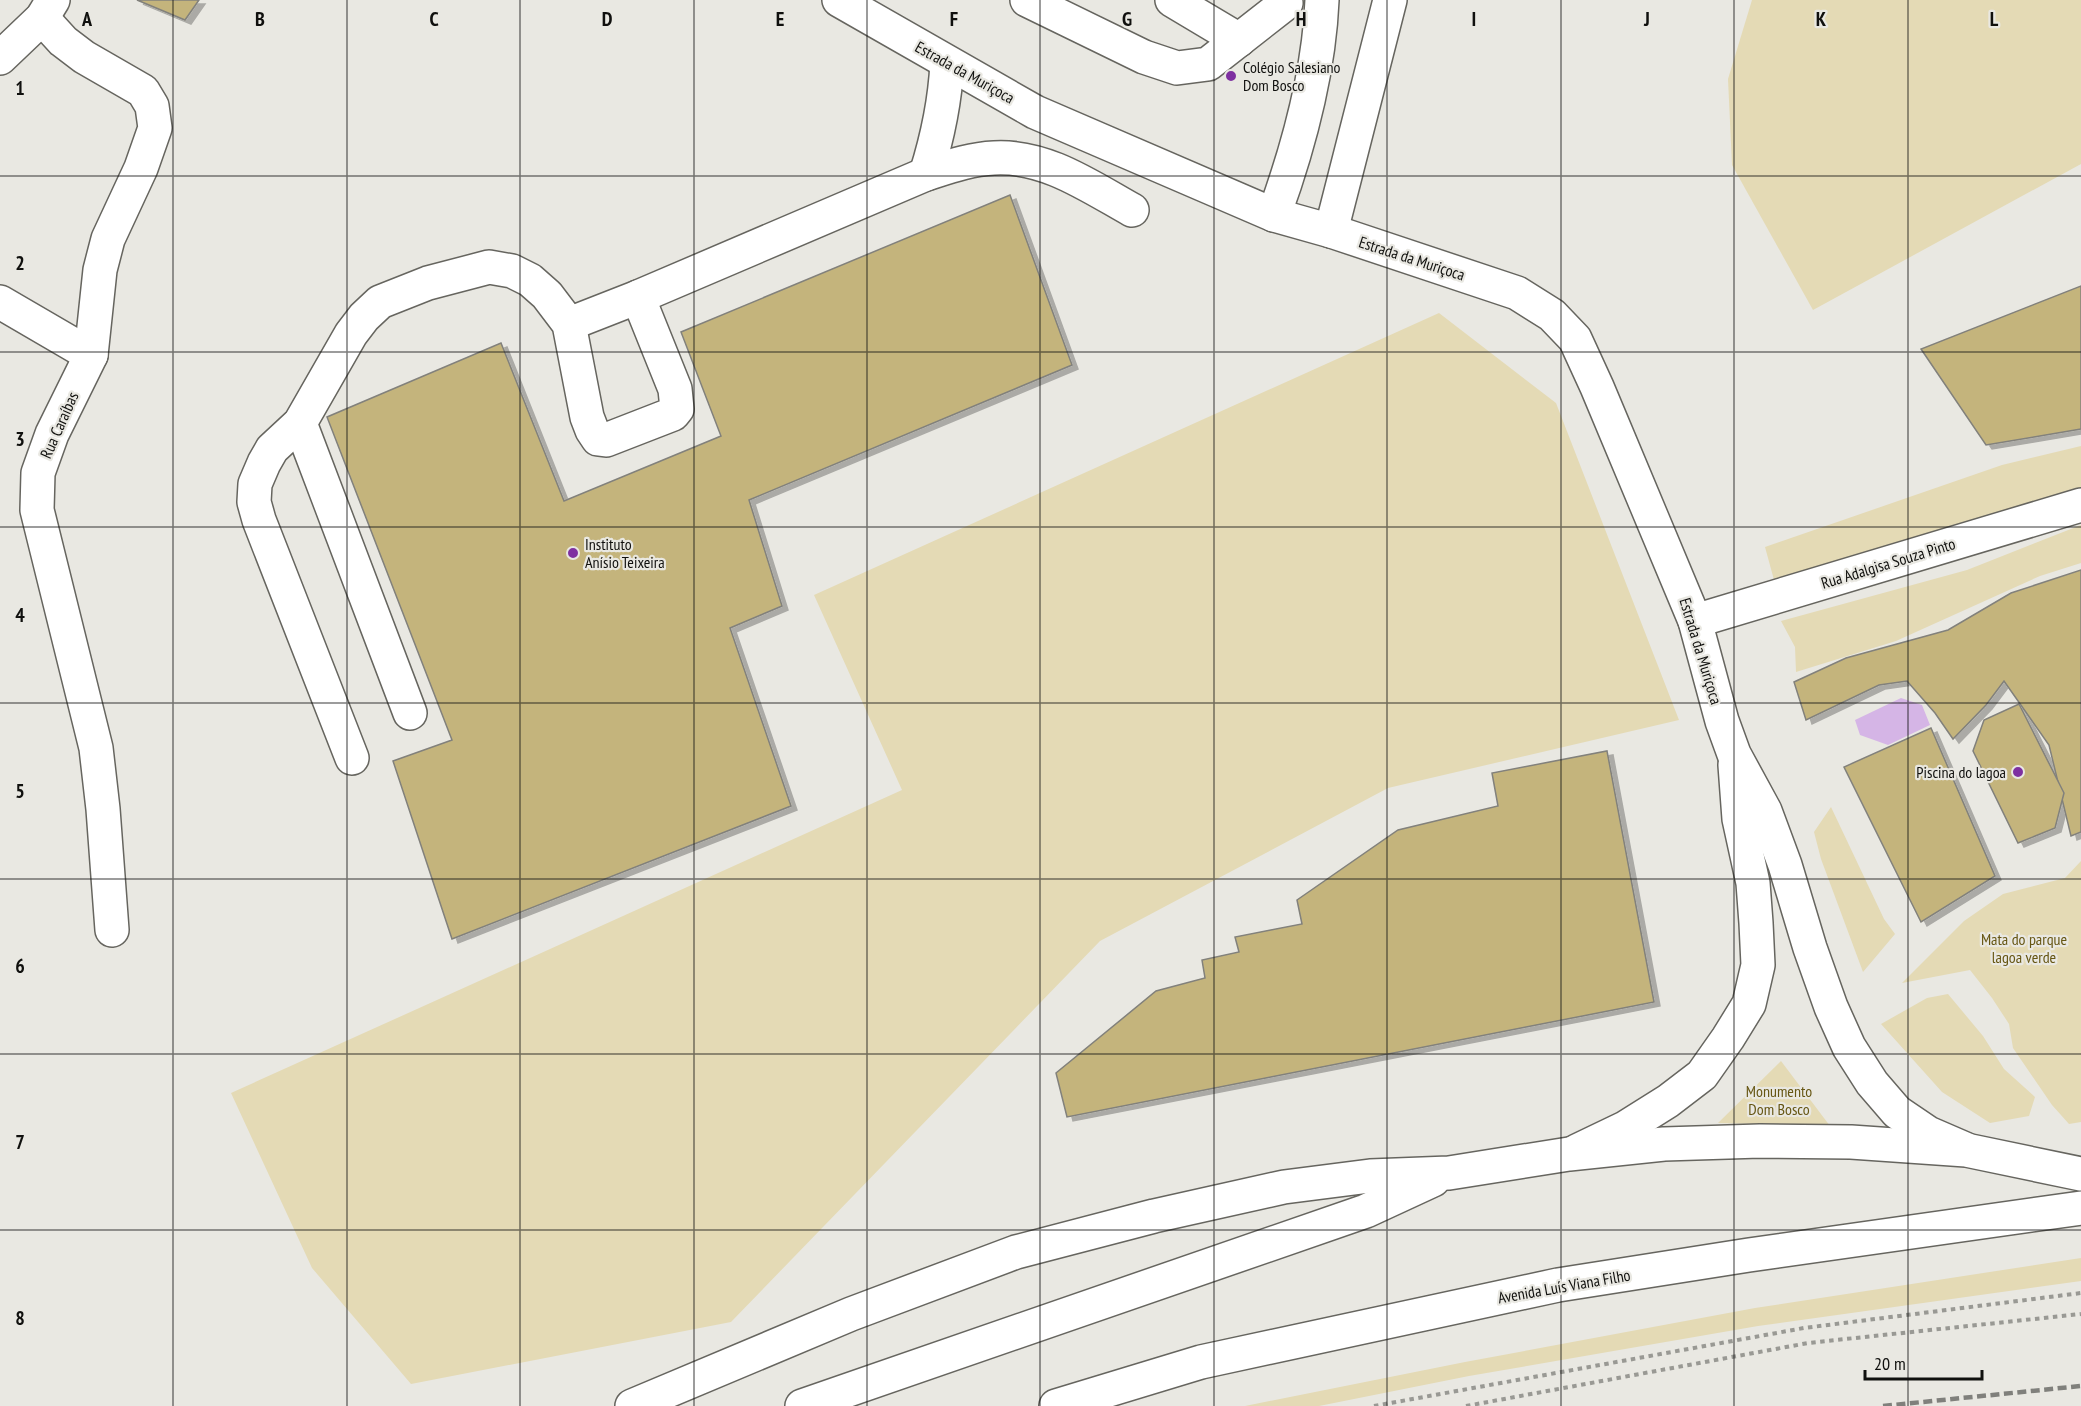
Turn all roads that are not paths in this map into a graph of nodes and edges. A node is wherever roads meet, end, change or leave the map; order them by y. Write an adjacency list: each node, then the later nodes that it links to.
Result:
1 (839, 0): 10 (main road, Estrada da Muriçoca)
2 (1027, 0): 8 (main road)
3 (1172, 0): 8 (main road)
4 (1390, 0): 14 (main road)
5 (1284, 1): 7 (main road); 8 (main road)
6 (48, 9): 9 (main road); 18 (main road, Rua Caraíbas)
7 (1321, 14): 13 (main road)
8 (1239, 40)
9 (0, 58)
10 (947, 63): 11 (main road); 13 (main road, Estrada da Muriçoca)
11 (926, 174): 12 (main road); 15 (main road)
12 (1131, 210)
13 (1274, 215): 14 (main road, Estrada da Muriçoca)
14 (1331, 231): 21 (main road, Estrada da Muriçoca)
15 (638, 297): 17 (main road); 17 (main road)
16 (0, 302): 18 (main road)
17 (569, 324): 19 (main road)
18 (91, 355): 25 (main road, Rua Caraíbas)
19 (300, 423): 22 (main road); 24 (main road)
20 (2081, 505): 21 (main road, Rua Adalgisa Souza Pinto)
21 (1695, 621): 23 (main road, Estrada da Muriçoca)
22 (410, 713)
23 (1734, 754): 26 (main road, Estrada da Muriçoca); 27 (main road, Estrada da Muriçoca)
24 (352, 758)
25 (112, 930)
26 (1966, 1150): 27 (main road); 29 (main road)
27 (1569, 1154): 28 (main road)
28 (1449, 1173): 31 (main road); 32 (main road)
29 (2081, 1174)
30 (2081, 1208): 33 (main road, Avenida Luís Viana Filho)
31 (632, 1406)
32 (802, 1406)
33 (1056, 1406)

